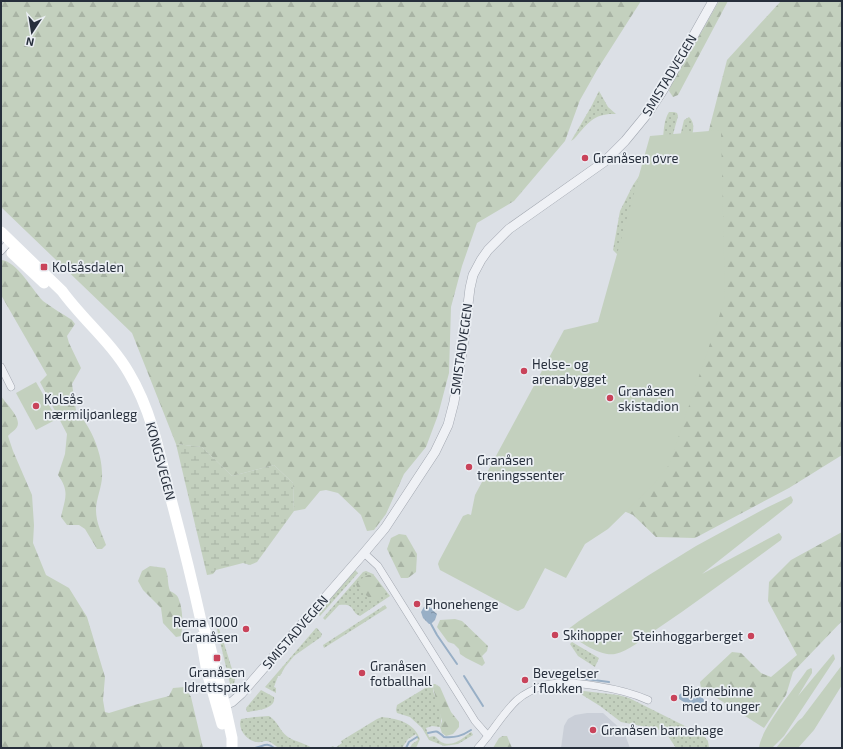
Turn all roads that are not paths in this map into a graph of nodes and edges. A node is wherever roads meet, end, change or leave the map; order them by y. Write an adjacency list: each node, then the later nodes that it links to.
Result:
1 (712, 1): 6 (street, SMISTADVEGEN)
2 (1, 232): 3 (main road, KONGSVEGEN)
3 (4, 245): 8 (main road, KONGSVEGEN)
4 (1, 367): 5 (street)
5 (12, 387)
6 (364, 553): 8 (street, SMISTADVEGEN); 9 (street)
7 (648, 700): 9 (street)
8 (221, 706): 10 (main road, KONGSVEGEN)
9 (488, 736): 11 (street)
10 (232, 747)
11 (478, 748)

